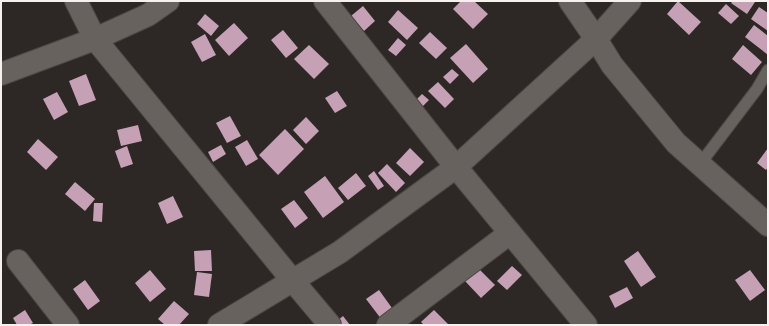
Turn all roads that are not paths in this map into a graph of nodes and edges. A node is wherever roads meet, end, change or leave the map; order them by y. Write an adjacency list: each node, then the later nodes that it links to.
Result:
1 (76, 1): 6 (street)
2 (168, 1): 6 (street)
3 (325, 1): 11 (street)
4 (570, 1): 7 (street)
5 (630, 1): 7 (street)
6 (95, 39): 9 (street); 15 (street)
7 (596, 39): 10 (street); 11 (street)
8 (768, 70): 10 (lane)
9 (1, 74)
10 (700, 164): 12 (street)
11 (456, 167): 13 (street); 15 (street)
12 (768, 225)
13 (510, 233): 19 (street); 20 (street)
14 (18, 261): 16 (street)
15 (293, 281): 17 (street); 18 (street)
16 (61, 322)
17 (219, 325)
18 (330, 325)
19 (388, 325)
20 (586, 325)

